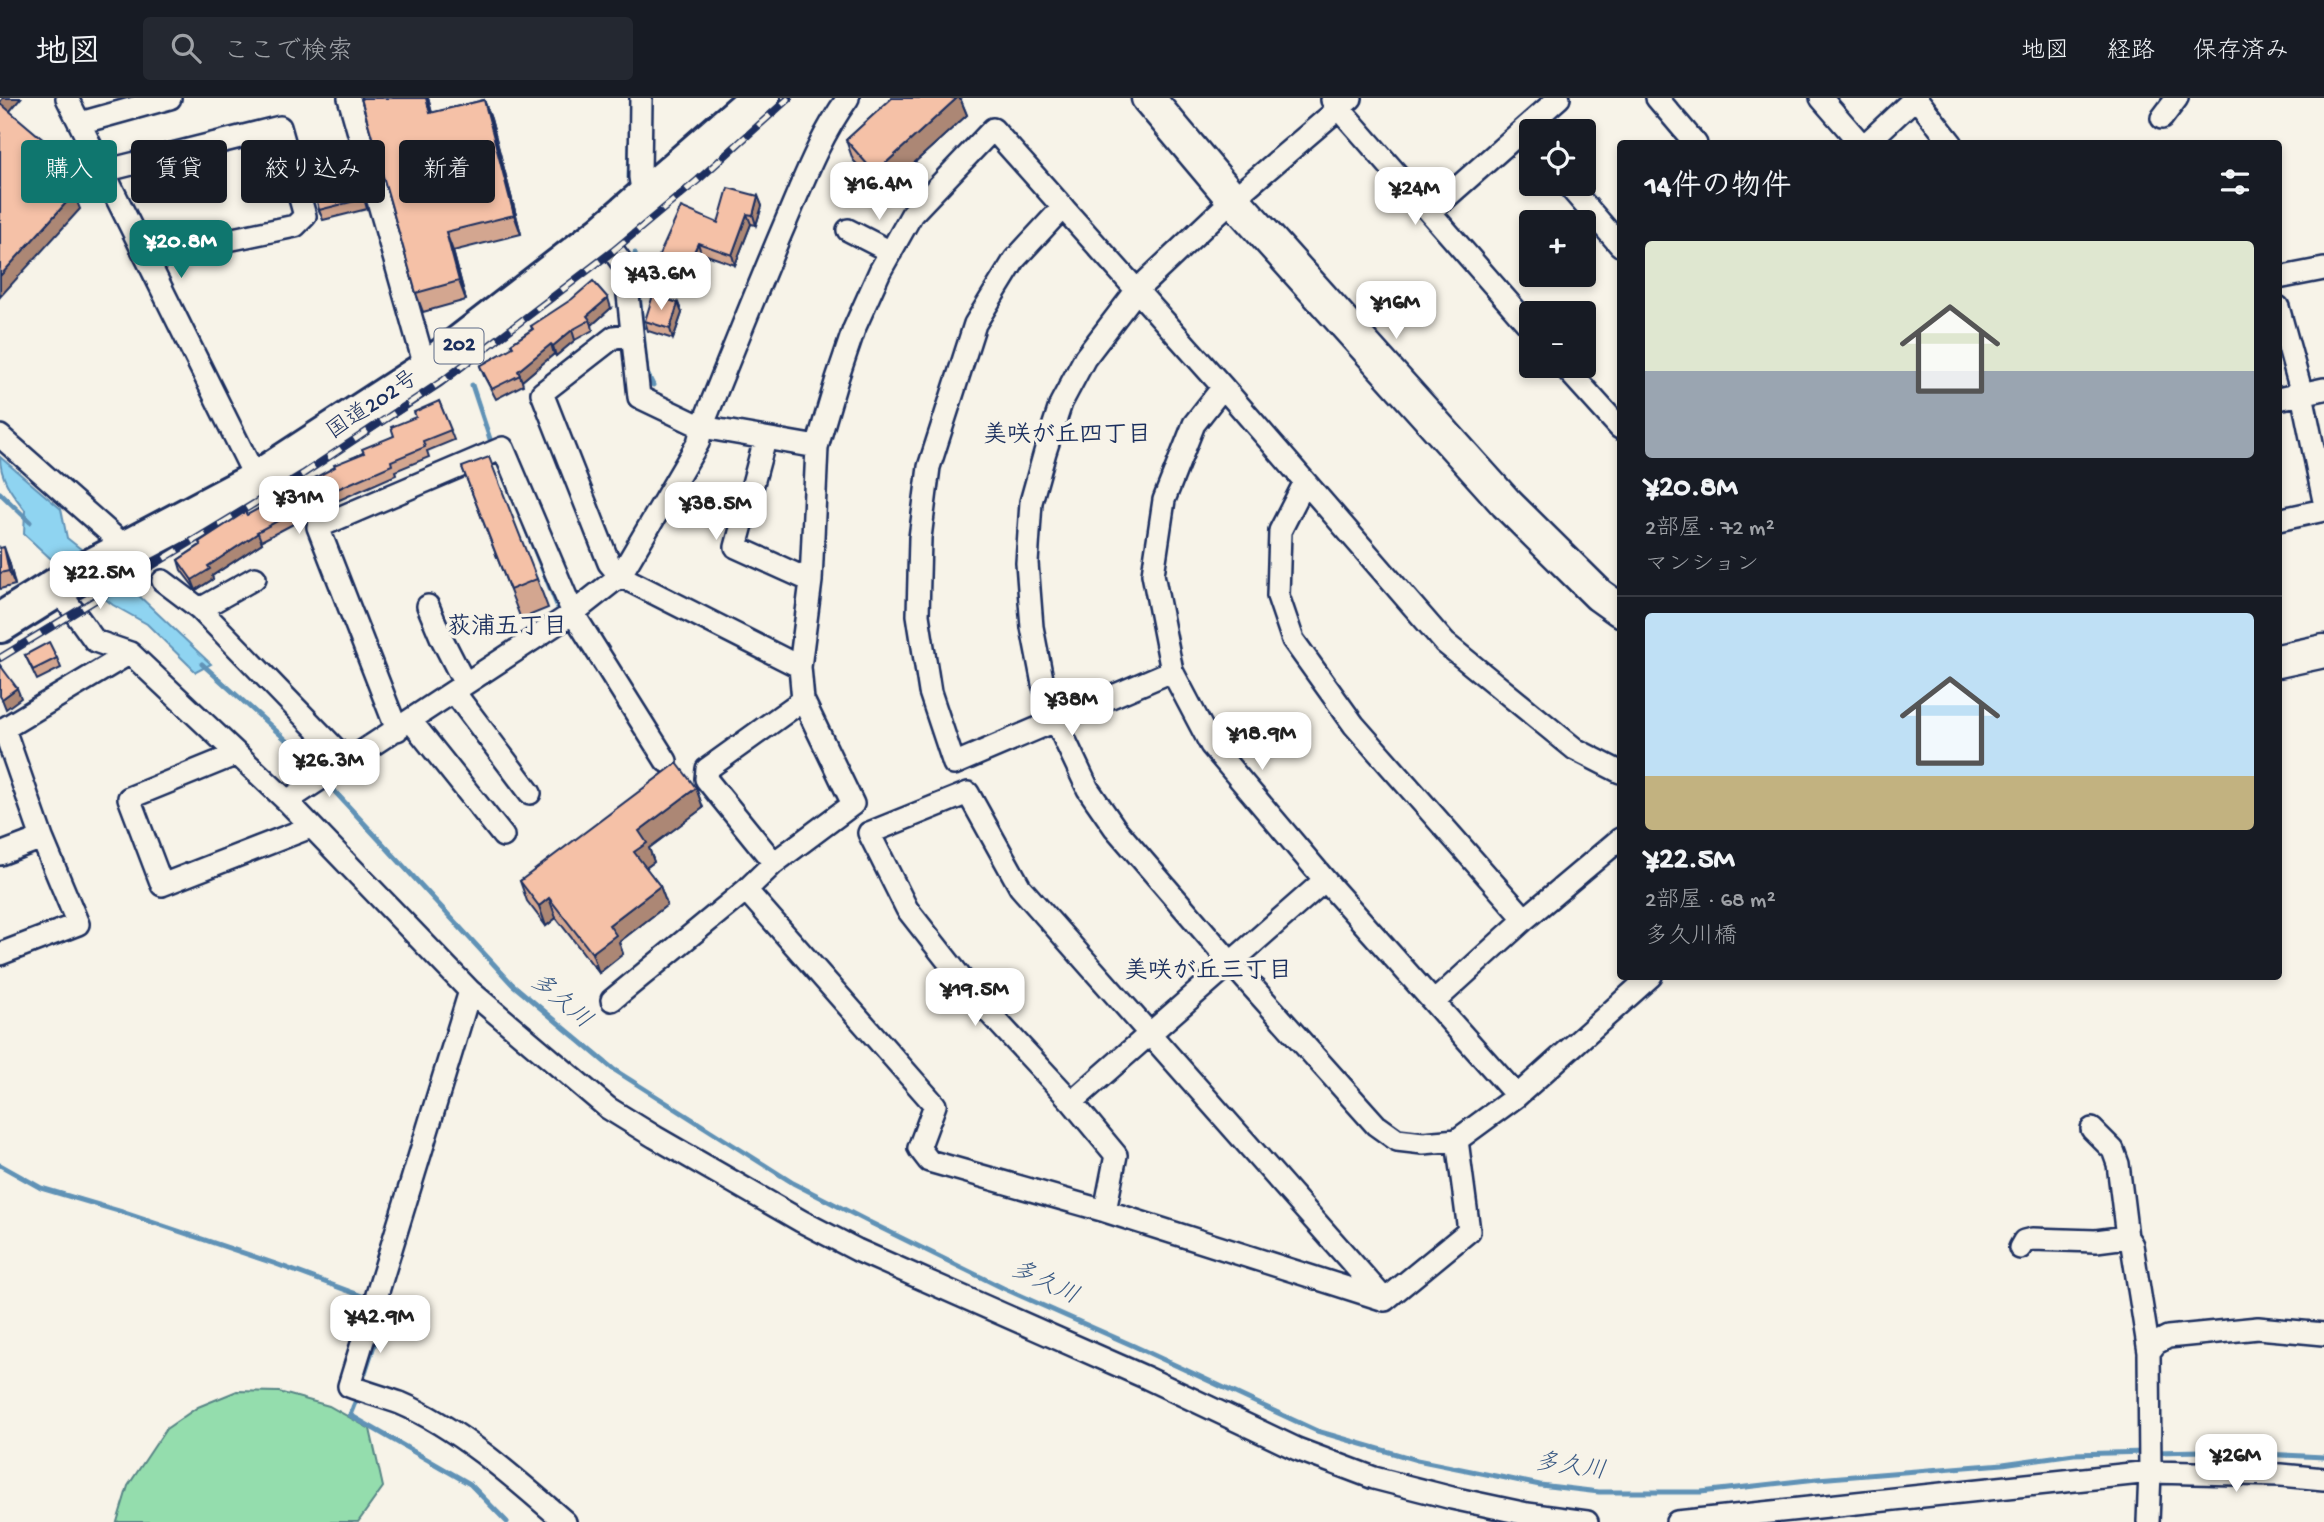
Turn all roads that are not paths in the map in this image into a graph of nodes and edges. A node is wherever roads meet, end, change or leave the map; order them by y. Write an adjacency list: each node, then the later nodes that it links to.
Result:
1 (68, 98): 16 (street)
2 (170, 98): 16 (street)
3 (349, 98): 41 (street)
4 (642, 98): 25 (street)
5 (760, 98): 25 (highway, 国道202号 / 202)
6 (848, 98): 48 (street)
7 (1148, 98): 27 (street)
8 (1559, 98): 15 (street)
9 (1657, 98): 18 (street)
10 (1821, 98): 19 (street)
11 (1916, 98): 20 (street); 21 (street)
12 (2177, 98): 14 (street)
13 (1340, 101): 27 (street); 29 (street)
14 (2162, 118)
15 (1541, 119)
16 (80, 123): 17 (street)
17 (88, 140)
18 (1693, 140)
19 (1860, 140)
20 (1869, 140)
21 (1949, 140)
22 (1519, 142): 29 (street)
23 (117, 168): 34 (street)
24 (1577, 196): 32 (street)
25 (643, 197): 31 (highway, 国道202号 / 202)
26 (117, 198): 34 (street)
27 (1233, 199): 37 (street); 64 (street)
28 (1063, 207): 33 (street); 37 (street); 75 (street)
29 (1430, 212): 38 (street)
30 (848, 230): 33 (street)
31 (602, 235): 40 (street); 41 (highway, 国道202号 / 202)
32 (1617, 242)
33 (891, 252): 51 (street)
34 (146, 257): 52 (street)
35 (2324, 269): 36 (street)
36 (2282, 277)
37 (1137, 290): 43 (street); 75 (street)
38 (1519, 314)
39 (2282, 322): 45 (street)
40 (631, 335): 48 (street); 58 (street)
41 (429, 369): 52 (highway, 国道202号 / 202)
42 (1575, 378): 47 (street)
43 (1223, 387): 53 (street); 72 (street)
44 (2324, 389): 45 (street)
45 (2302, 394): 46 (street); 54 (street)
46 (2282, 398)
47 (1617, 425)
48 (702, 427): 50 (street); 58 (street)
49 (0, 436): 57 (street)
50 (765, 439): 51 (street); 61 (street)
51 (817, 447): 61 (street)
52 (257, 481): 57 (highway, 国道202号 / 202)
53 (1305, 482): 81 (street); 92 (street)
54 (2324, 501)
55 (2324, 510): 56 (street)
56 (2282, 519)
57 (128, 549): 62 (highway, 202)
58 (620, 576): 66 (street); 71 (street)
59 (255, 578): 65 (street)
60 (163, 581): 65 (street)
61 (811, 581): 71 (street)
62 (60, 586): 67 (highway, 202); 69 (street)
63 (428, 606): 73 (street)
64 (1617, 608)
65 (200, 609): 80 (street)
66 (573, 613): 73 (street); 76 (street); 79 (street)
67 (0, 623)
68 (2324, 651): 70 (street)
69 (130, 653): 77 (street); 78 (street)
70 (2282, 660)
71 (800, 667): 74 (street)
72 (1172, 671): 75 (street); 90 (street)
73 (460, 688): 76 (street); 82 (street)
74 (803, 701): 89 (street); 89 (street)
75 (1056, 721): 94 (street)
76 (404, 725): 80 (street); 85 (street)
77 (2, 730): 86 (street)
78 (237, 754): 83 (street); 84 (street)
79 (666, 761)
80 (348, 762): 83 (street)
81 (1617, 770)
82 (530, 793)
83 (286, 801): 84 (street)
84 (311, 827): 96 (street)
85 (503, 836)
86 (42, 838): 88 (street); 93 (street)
87 (1617, 842): 92 (street)
88 (0, 854)
89 (774, 863): 91 (street)
90 (1325, 880): 94 (street); 98 (street)
91 (746, 890): 97 (street); 104 (street)
92 (1525, 919): 98 (street)
93 (0, 954)
94 (1231, 963): 99 (street); 103 (street)
95 (1647, 980): 100 (street)
96 (470, 991): 112 (street); 113 (street)
97 (612, 1000)
98 (1434, 1002): 100 (street)
99 (1150, 1032): 101 (street); 101 (street); 107 (street)
100 (1517, 1096): 103 (street)
101 (1072, 1102): 104 (street)
102 (2092, 1129): 105 (street)
103 (1457, 1140): 107 (street)
104 (1105, 1211): 107 (street)
105 (2127, 1237): 106 (street); 109 (street)
106 (2020, 1248)
107 (1385, 1300)
108 (2324, 1334): 109 (street)
109 (2149, 1352): 110 (street)
110 (2150, 1469): 111 (street); 114 (street); 115 (street)
111 (2324, 1479)
112 (565, 1522)
113 (1587, 1522)
114 (1677, 1522)
115 (2148, 1522)

